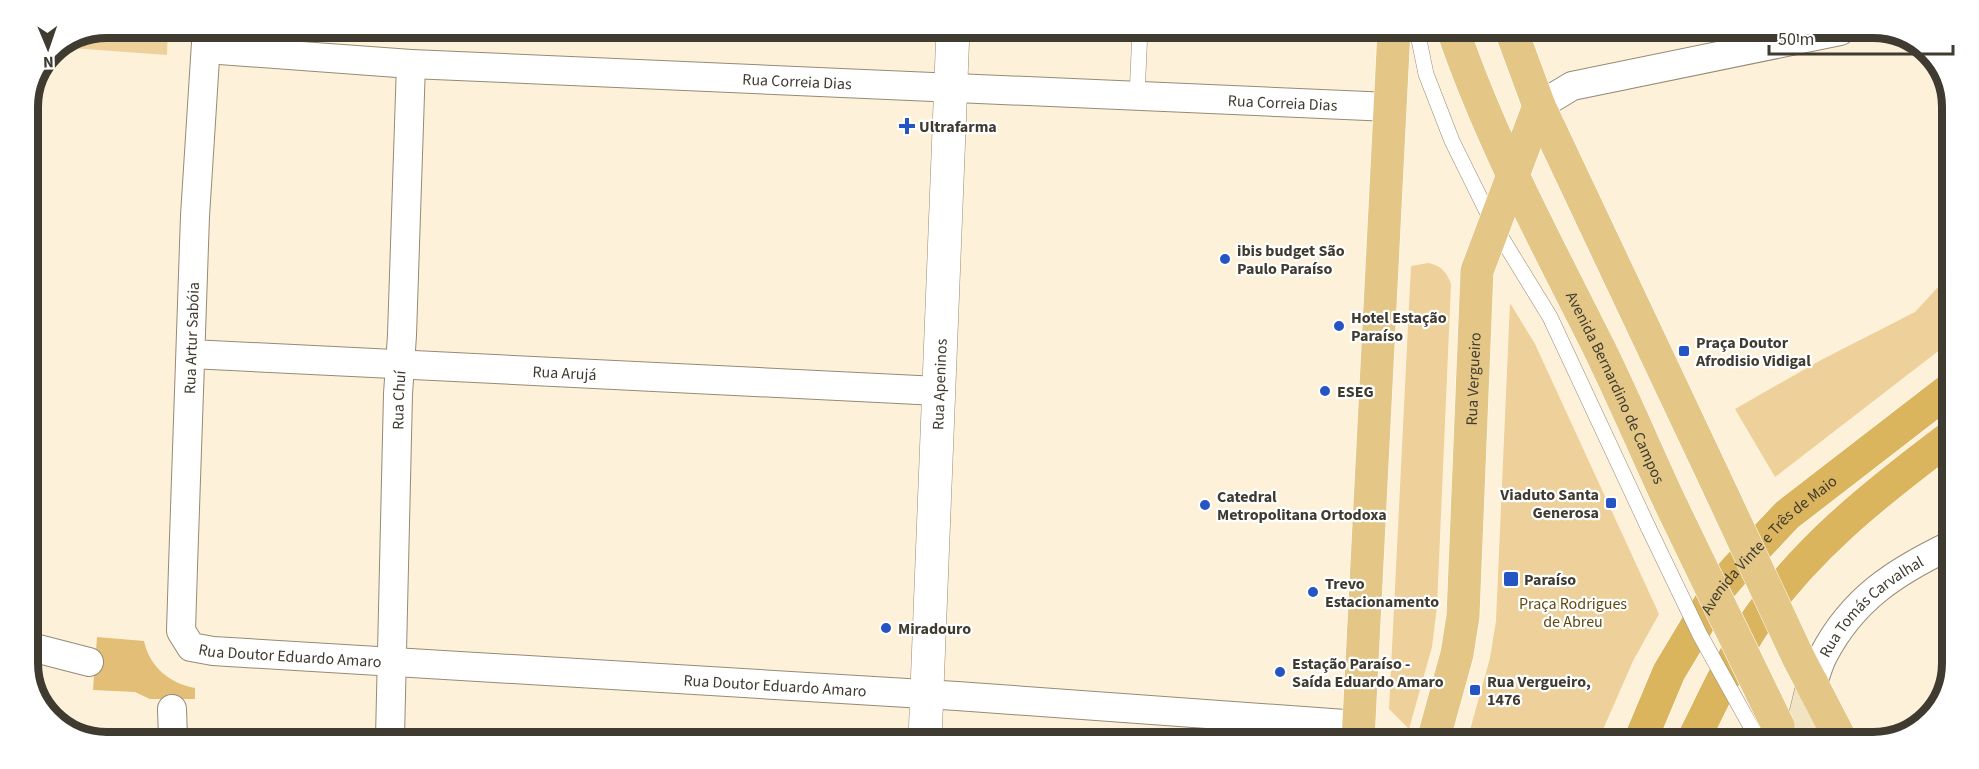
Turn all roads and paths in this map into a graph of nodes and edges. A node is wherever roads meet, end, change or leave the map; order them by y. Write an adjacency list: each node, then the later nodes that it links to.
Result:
1 (207, 38): 9 (street, Rua Correia Dias); 16 (street, Rua Artur Sabóia)
2 (953, 38): 10 (street, Rua Apeninos)
3 (1140, 38): 11 (lane)
4 (1394, 38): 13 (main road)
5 (1419, 38): 15 (lane)
6 (1456, 38): 14 (main road, Avenida Bernardino de Campos)
7 (1515, 38): 12 (main road)
8 (1806, 38): 12 (street)
9 (411, 64): 10 (street, Rua Correia Dias); 17 (street, Rua Chuí)
10 (950, 87): 11 (street, Rua Correia Dias); 18 (street, Rua Apeninos)
11 (1137, 96): 13 (street, Rua Correia Dias)
12 (1539, 106): 14 (main road, Rua Vergueiro); 27 (main road, bridge)
13 (1390, 107): 35 (main road)
14 (1512, 174): 15 (main road, Rua Vergueiro); 21 (main road, Avenida Bernardino de Campos)
15 (1493, 225): 21 (lane); 36 (main road, Rua Vergueiro)
16 (191, 354): 17 (street, Rua Arujá); 23 (street, Rua Artur Sabóia)
17 (400, 364): 18 (street, Rua Arujá); 26 (street, Rua Chuí)
18 (938, 391): 28 (street, Rua Apeninos)
19 (1942, 396): 37 (highway, Avenida Vinte e Três de Maio)
20 (1942, 444): 38 (highway)
21 (1661, 519): 39 (main road, Avenida Bernardino de Campos, bridge)
22 (1942, 550): 27 (street, Rua Tomás Carvalhal)
23 (190, 647): 26 (street, Rua Doutor Eduardo Amaro)
24 (38, 649): 25 (street)
25 (88, 662)
26 (392, 662): 28 (street, Rua Doutor Eduardo Amaro); 32 (street, Rua Chuí)
27 (1805, 671): 40 (main road); 41 (main road)
28 (927, 694): 30 (street, Rua Doutor Eduardo Amaro); 33 (street, Rua Apeninos)
29 (172, 709): 31 (street)
30 (1219, 728): 34 (street, Rua Doutor Eduardo Amaro)
31 (172, 732)
32 (390, 732)
33 (925, 732)
34 (1292, 732)
35 (1366, 732)
36 (1435, 732)
37 (1644, 732)
38 (1697, 732)
39 (1772, 732)
40 (1779, 732)
41 (1837, 732)

